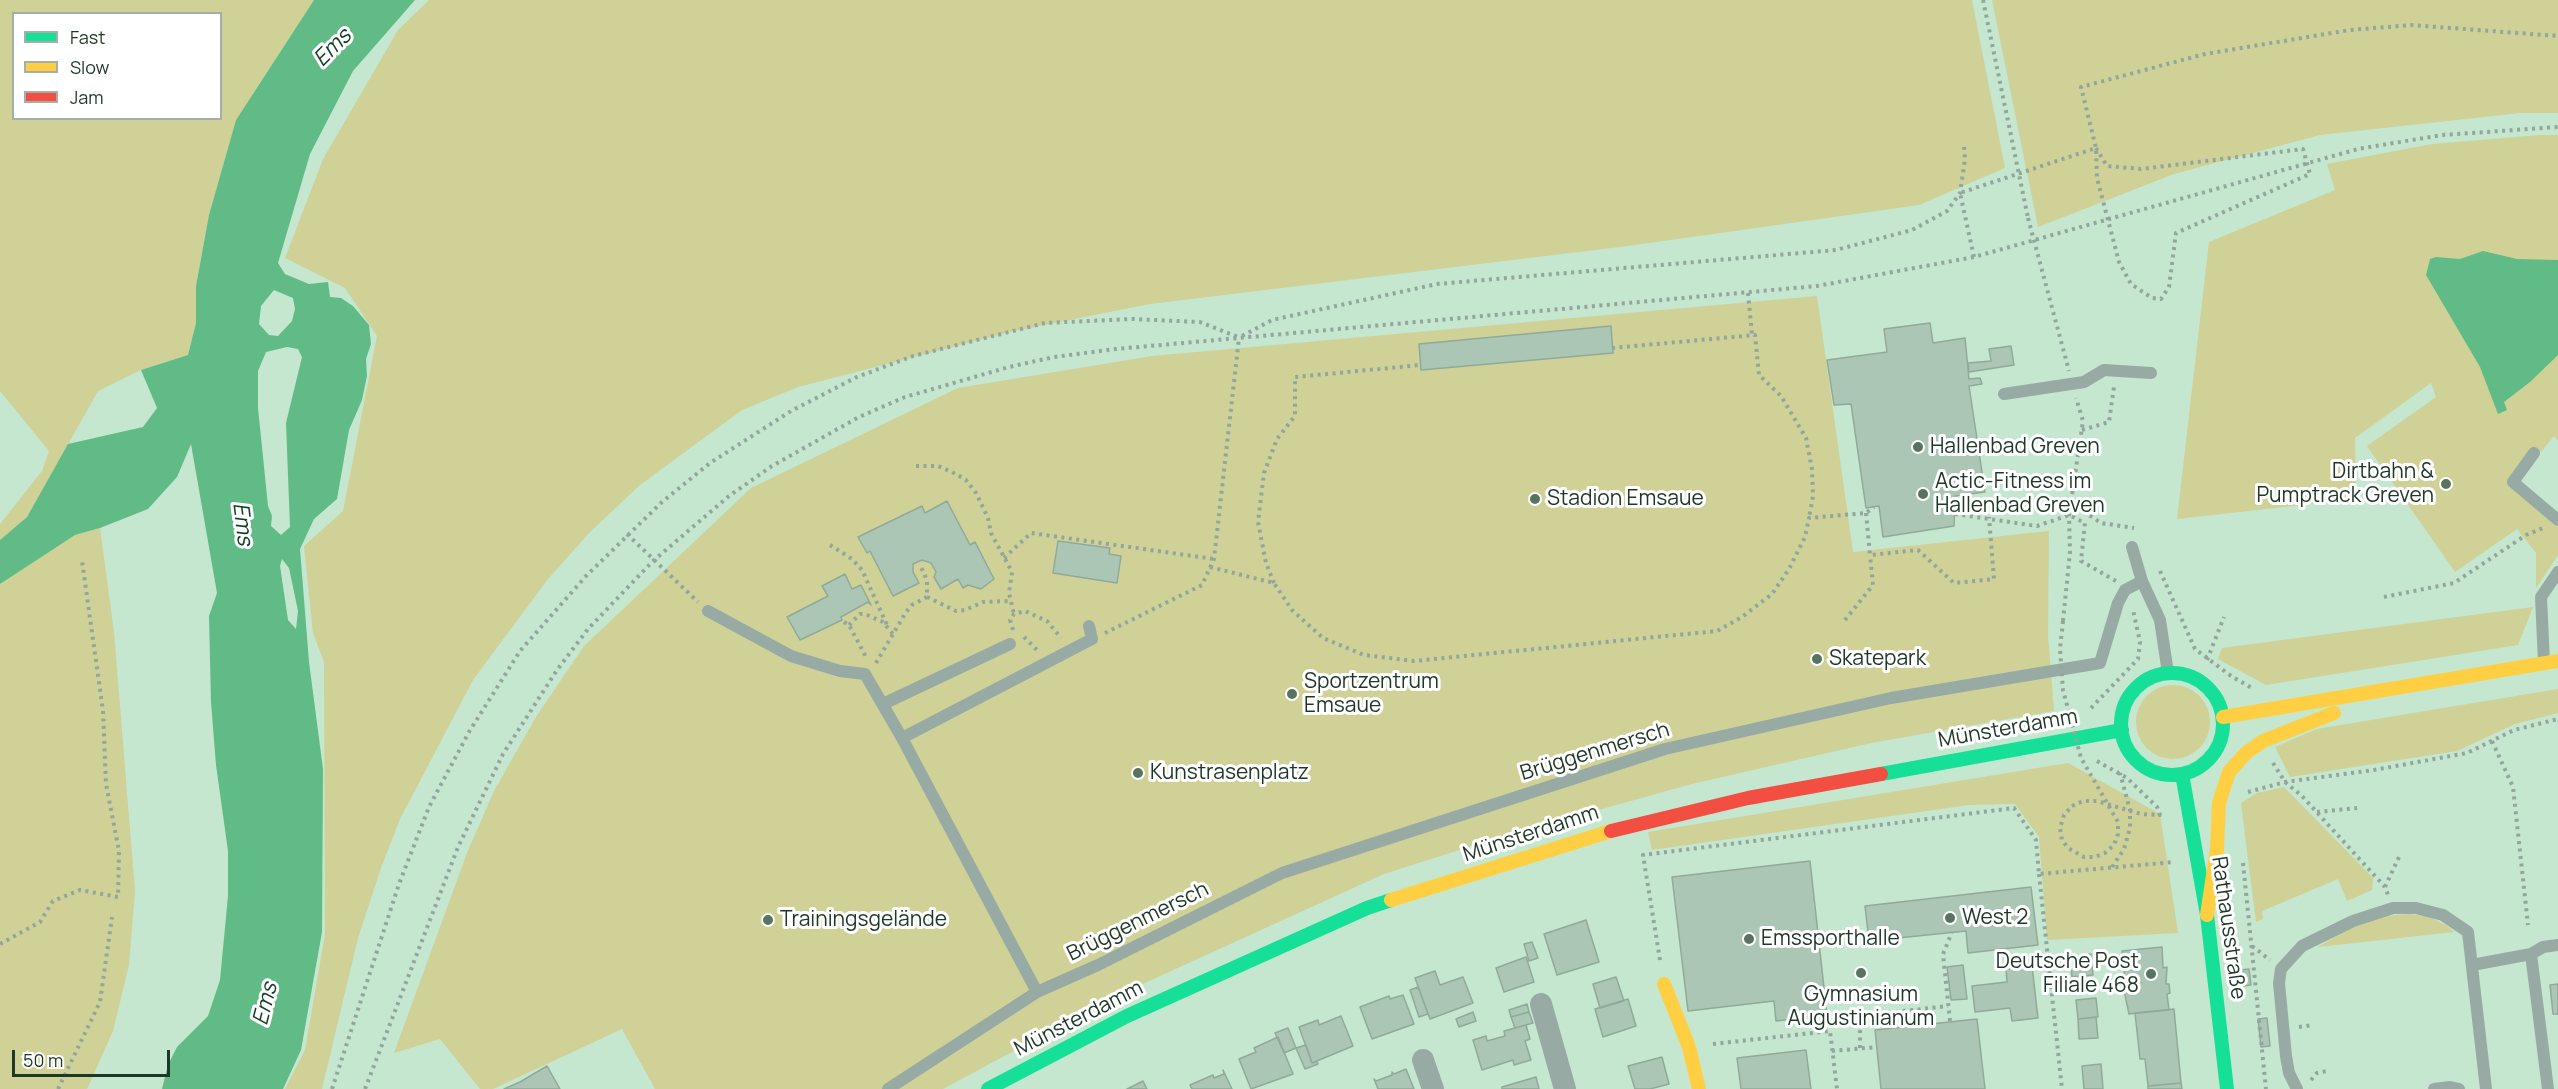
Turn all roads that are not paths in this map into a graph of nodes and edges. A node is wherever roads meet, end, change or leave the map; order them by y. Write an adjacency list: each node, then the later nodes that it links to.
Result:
1 (2151, 373): 2 (lane)
2 (2004, 394)
3 (2534, 453): 4 (lane)
4 (2553, 523)
5 (2132, 547): 7 (lane)
6 (2558, 572): 11 (lane)
7 (2142, 581): 12 (lane); 24 (lane, Brüggenmersch)
8 (708, 611): 14 (lane)
9 (1089, 626): 17 (lane)
10 (1010, 644): 14 (lane)
11 (2551, 663): 13 (main road)
12 (2168, 673): 15 (main road); 16 (main road)
13 (2382, 693): 15 (main road); 19 (main road)
14 (883, 704): 17 (lane)
15 (2223, 717): 18 (main road)
16 (2122, 730): 18 (main road); 28 (main road, Münsterdamm)
17 (902, 738): 24 (lane)
18 (2182, 774): 19 (main road, Rathausstraße)
19 (2207, 915): 32 (main road, Rathausstraße)
20 (2558, 945): 21 (lane)
21 (2531, 954): 22 (lane); 37 (lane)
22 (2472, 965): 33 (lane); 36 (lane)
23 (1664, 984): 31 (main road)
24 (1037, 992): 27 (lane, Brüggenmersch)
25 (1541, 1004): 30 (street)
26 (1423, 1060): 29 (street)
27 (888, 1089)
28 (988, 1089)
29 (1433, 1089)
30 (1565, 1089)
31 (1699, 1089)
32 (2227, 1089)
33 (2297, 1089)
34 (2434, 1089): 35 (lane)
35 (2459, 1089)
36 (2486, 1089)
37 (2548, 1089)

